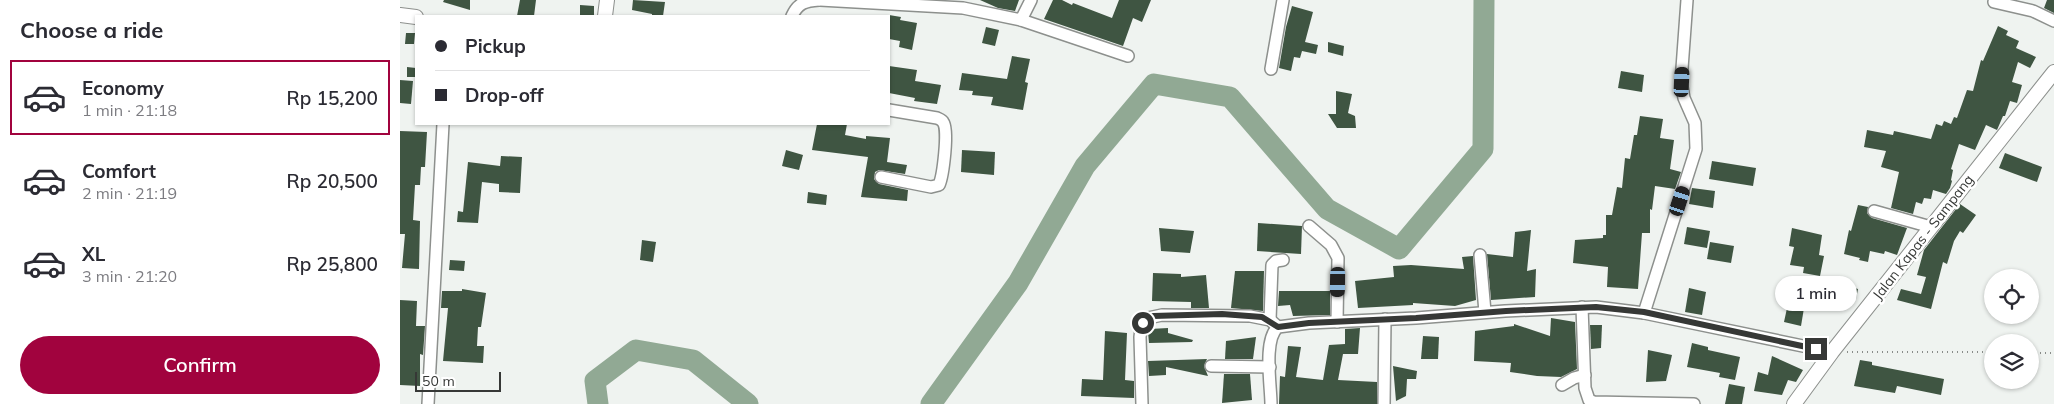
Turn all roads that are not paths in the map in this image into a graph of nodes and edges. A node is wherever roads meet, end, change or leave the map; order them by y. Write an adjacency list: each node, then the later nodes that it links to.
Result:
1 (607, 0): 10 (street)
2 (807, 0): 3 (street); 11 (street)
3 (820, 0): 13 (street)
4 (1031, 0): 13 (street)
5 (1284, 0): 16 (street)
6 (1687, 0): 28 (street)
7 (1994, 2): 8 (street)
8 (2035, 6): 14 (street)
9 (400, 15): 12 (street)
10 (605, 15)
11 (792, 15)
12 (415, 17)
13 (1021, 20): 15 (street)
14 (2054, 21)
15 (1128, 56)
16 (1271, 69)
17 (2054, 72): 23 (street, Jalan Kapas - Sampang)
18 (890, 110): 20 (street)
19 (442, 125): 37 (street)
20 (882, 177)
21 (1874, 211): 23 (street)
22 (1309, 226): 30 (street)
23 (1931, 227): 32 (street, Jalan Kapas - Sampang)
24 (1480, 255): 27 (street)
25 (1283, 260): 31 (street)
26 (1582, 307): 27 (street); 28 (street); 35 (street)
27 (1485, 312): 29 (street)
28 (1644, 312): 32 (street)
29 (1385, 319): 30 (street); 40 (street)
30 (1337, 322): 31 (street)
31 (1274, 324): 34 (street); 38 (street)
32 (1832, 352): 42 (street, Jalan Kapas - Sampang)
33 (1211, 366): 34 (street)
34 (1270, 367): 39 (street)
35 (1585, 375): 36 (street); 41 (street)
36 (1562, 385)
37 (428, 404)
38 (1142, 404)
39 (1272, 404)
40 (1384, 404)
41 (1694, 404)
42 (1794, 404)

